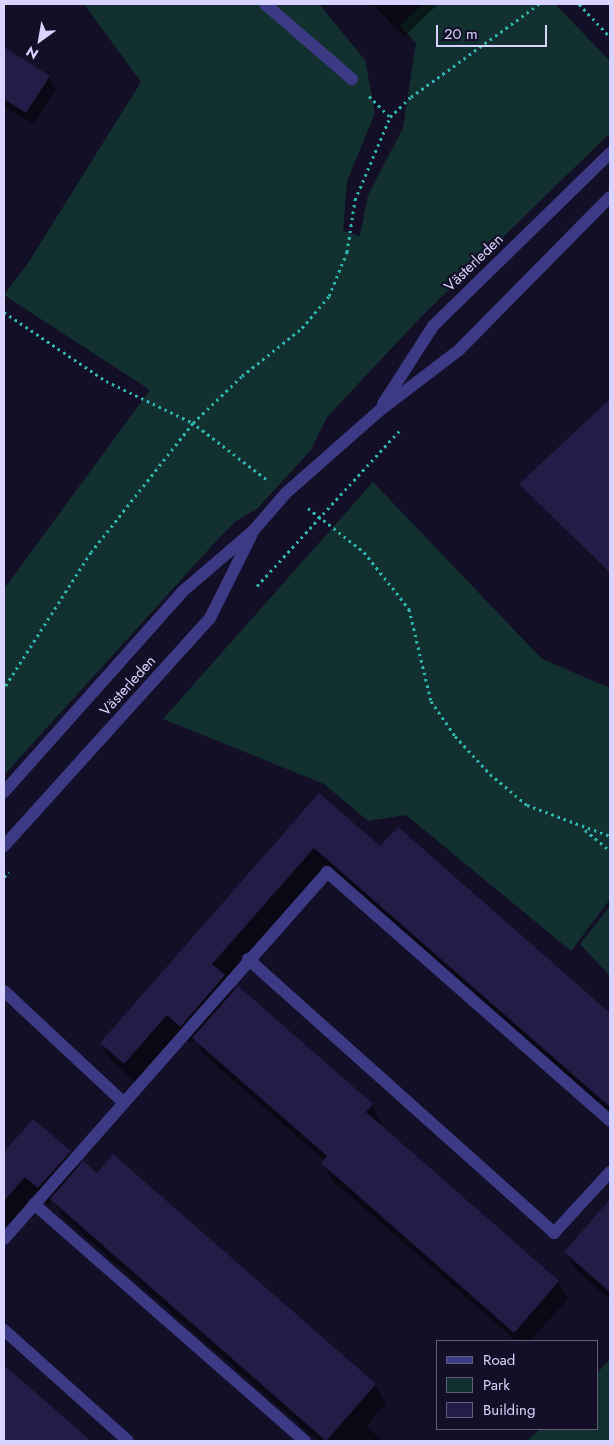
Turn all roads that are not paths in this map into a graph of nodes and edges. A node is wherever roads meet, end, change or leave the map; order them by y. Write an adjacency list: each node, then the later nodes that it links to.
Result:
1 (265, 4): 2 (street)
2 (352, 79)
3 (610, 153): 5 (street, Västerleden)
4 (610, 196): 5 (street, Västerleden)
5 (379, 411): 6 (street, Västerleden)
6 (253, 531): 7 (street, Västerleden); 8 (street, Västerleden)
7 (4, 792)
8 (4, 846)
9 (248, 959): 11 (street); 12 (street); 13 (street)
10 (4, 991): 11 (street)
11 (123, 1102): 14 (street)
12 (610, 1121)
13 (610, 1172)
14 (34, 1204): 15 (street); 18 (street)
15 (4, 1239)
16 (4, 1330): 17 (street)
17 (128, 1441)
18 (305, 1441)

